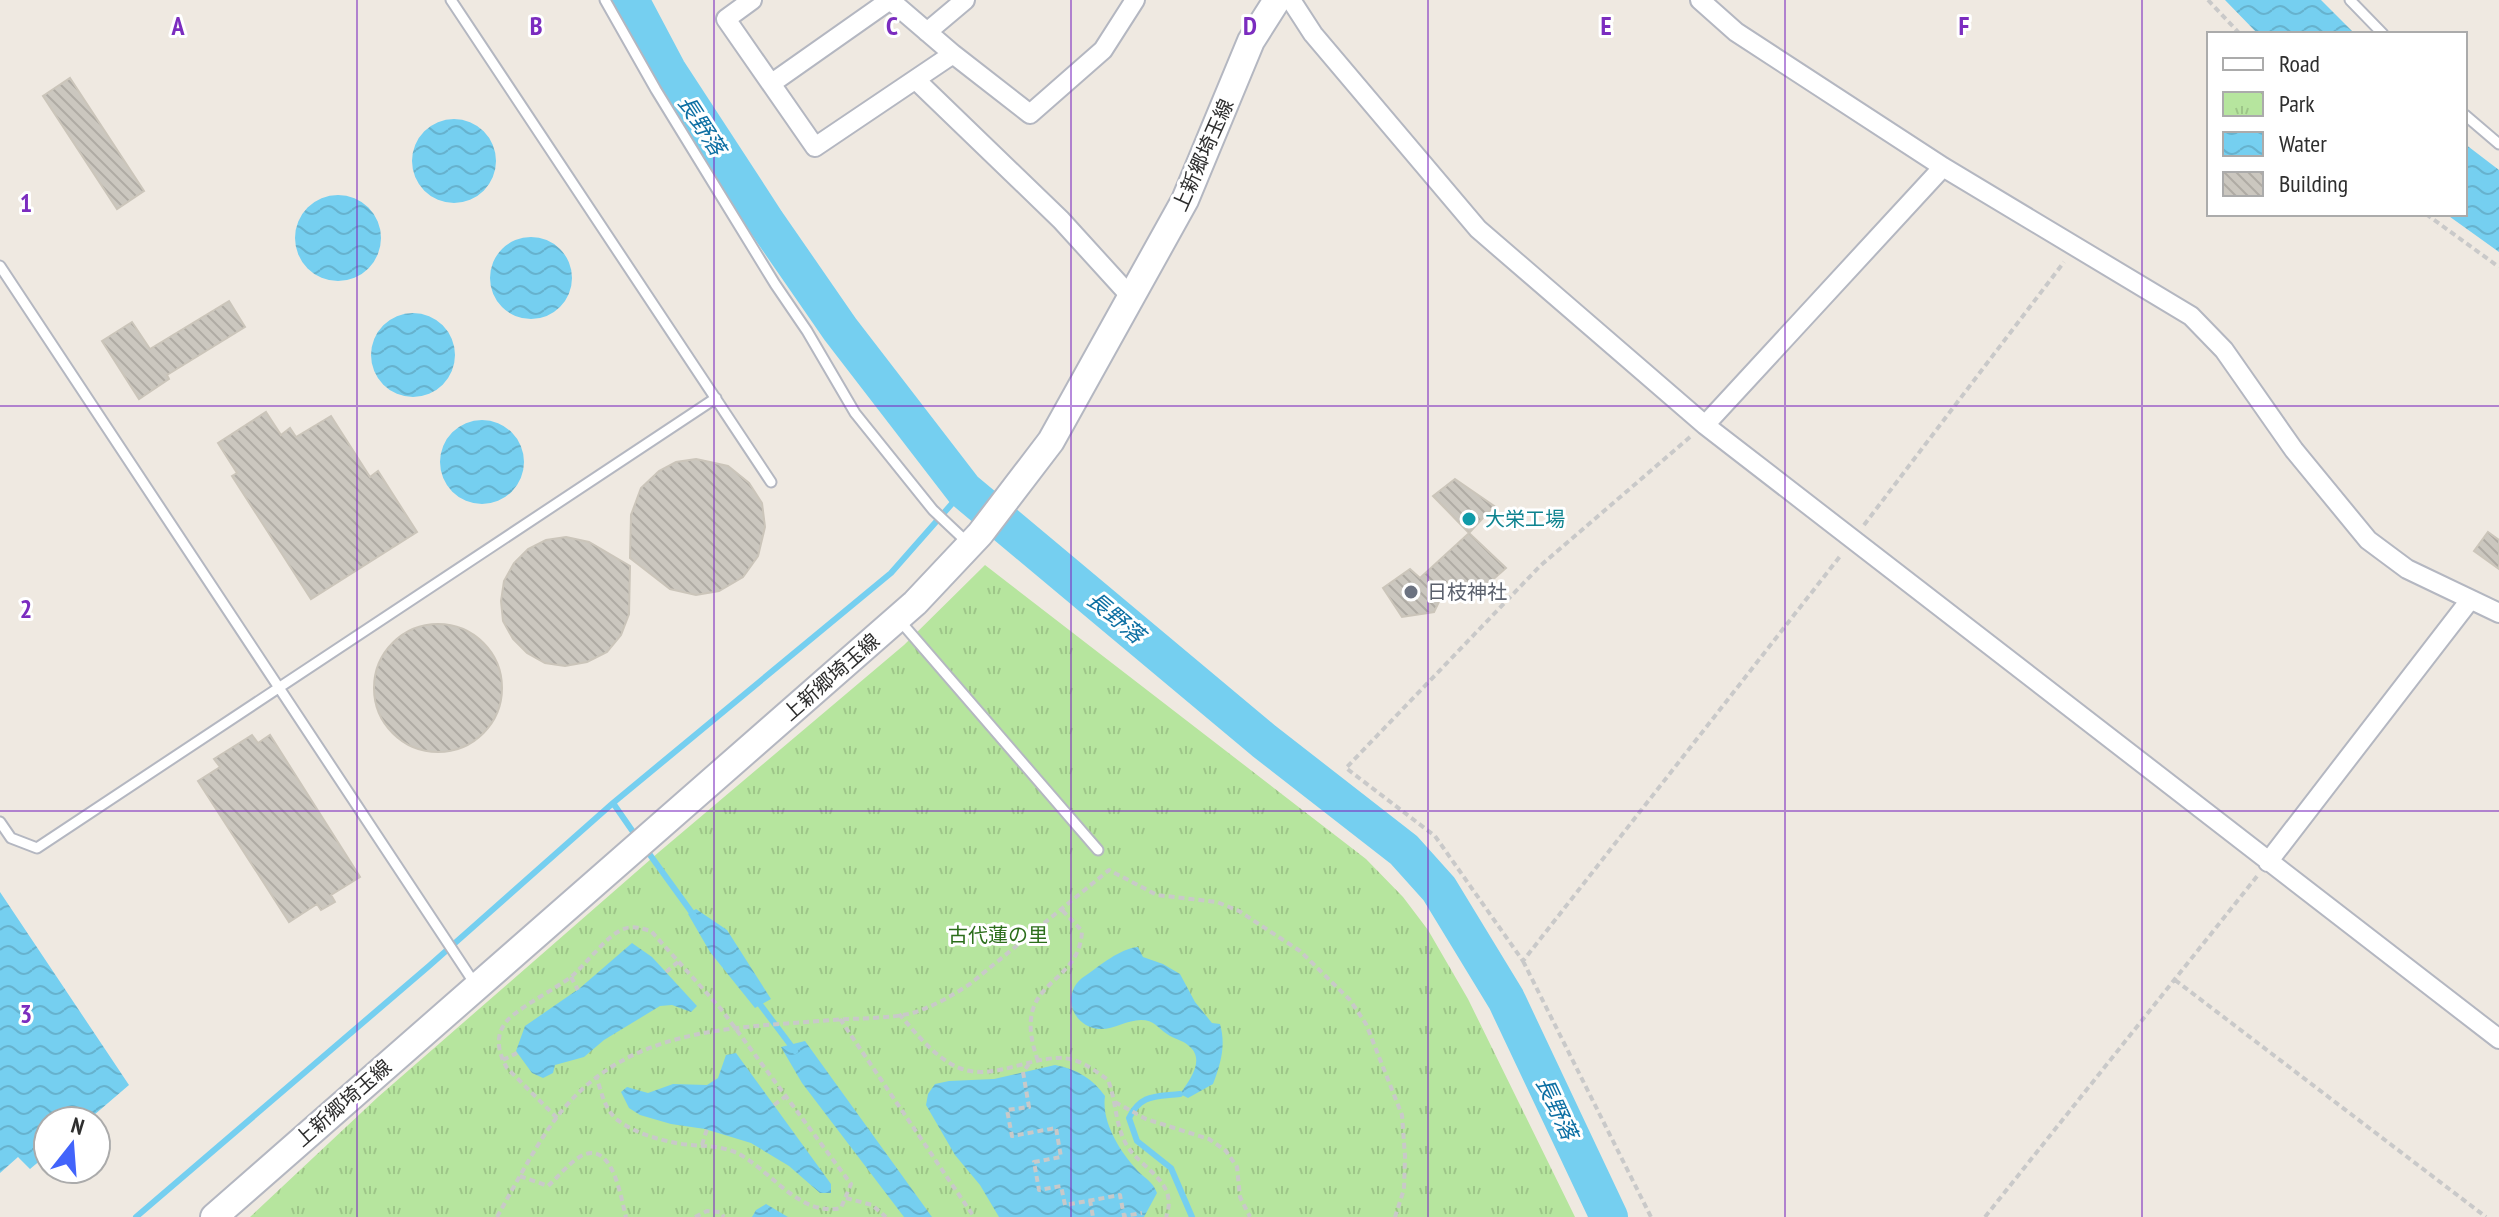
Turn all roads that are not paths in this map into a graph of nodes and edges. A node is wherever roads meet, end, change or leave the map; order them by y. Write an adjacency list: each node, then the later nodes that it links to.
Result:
1 (451, 0): 21 (lane)
2 (605, 0): 24 (lane)
3 (752, 0): 15 (street)
4 (890, 0): 11 (street); 15 (street)
5 (965, 0): 11 (street)
6 (1135, 0): 13 (street)
7 (1277, 0): 20 (main road, 上新郷埼玉線)
8 (1291, 0): 22 (street)
9 (1700, 0): 18 (street)
10 (2350, 0): 12 (lane)
11 (927, 32): 13 (street)
12 (2381, 32)
13 (953, 54): 14 (street)
14 (917, 81): 15 (street); 20 (street)
15 (772, 83)
16 (2467, 117): 17 (lane)
17 (2499, 144)
18 (1943, 167): 22 (street); 25 (street)
19 (0, 266): 28 (lane)
20 (1132, 298): 24 (main road, 上新郷埼玉線)
21 (716, 398): 23 (lane); 28 (lane)
22 (1705, 425): 31 (street)
23 (771, 482)
24 (975, 540): 27 (main road, 上新郷埼玉線)
25 (2470, 600): 26 (street); 31 (street)
26 (2499, 613)
27 (898, 619): 30 (lane); 32 (main road, 上新郷埼玉線)
28 (279, 689): 29 (lane); 32 (lane)
29 (0, 822)
30 (1098, 850)
31 (2268, 862): 33 (street)
32 (476, 986): 34 (main road, 上新郷埼玉線)
33 (2499, 1039)
34 (214, 1217)

